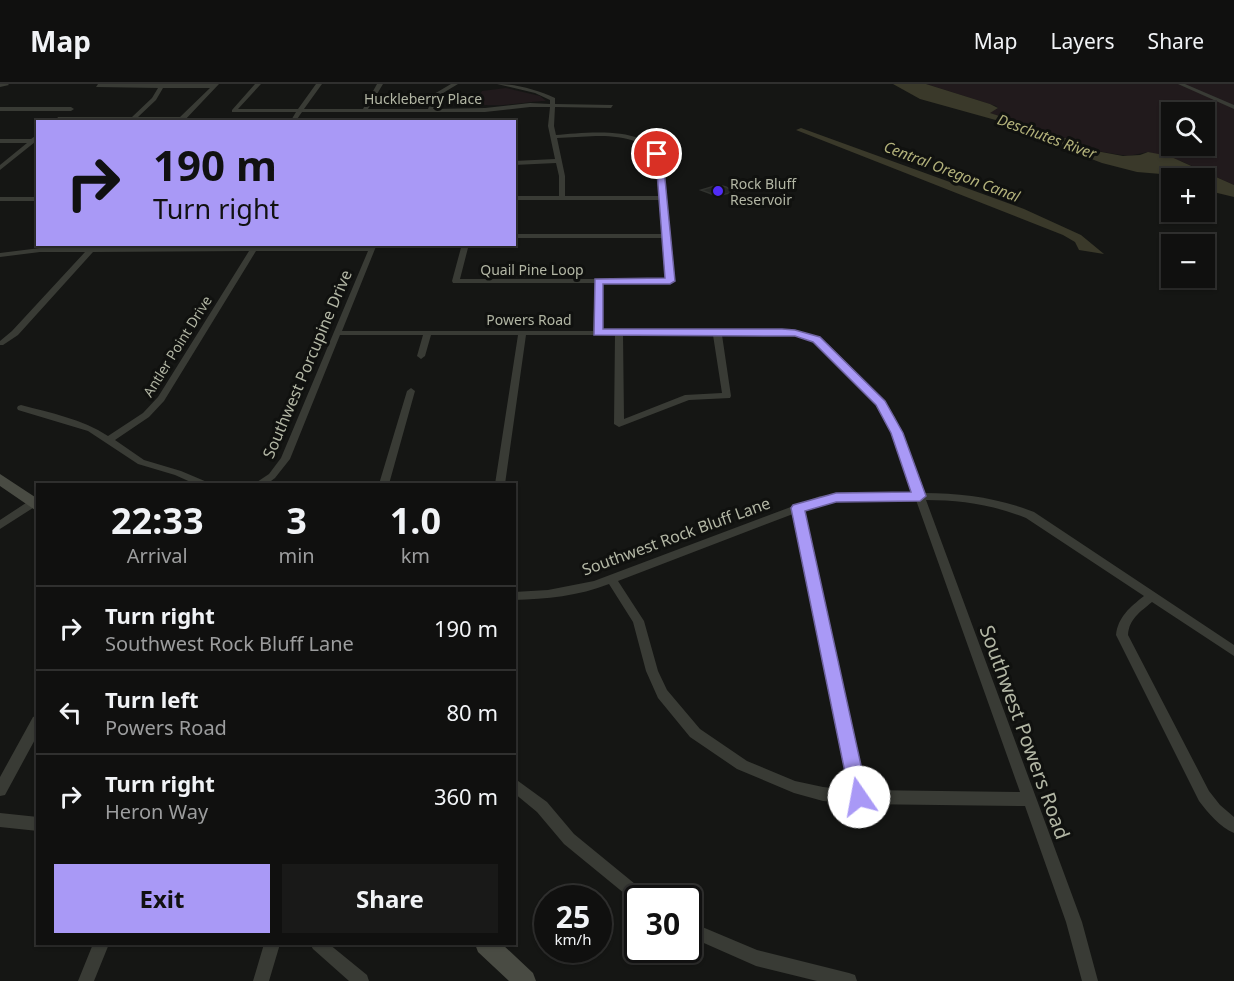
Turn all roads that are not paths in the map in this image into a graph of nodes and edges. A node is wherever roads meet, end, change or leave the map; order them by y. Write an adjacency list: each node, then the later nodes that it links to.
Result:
1 (258, 84): 16 (street, Huckleberry Place)
2 (319, 84): 16 (street)
3 (380, 84): 17 (street)
4 (455, 84): 18 (street)
5 (500, 84): 12 (street)
6 (1181, 84): 14 (street)
7 (0, 85): 8 (street)
8 (6, 85)
9 (99, 85): 10 (street)
10 (162, 85): 11 (street); 19 (street)
11 (215, 85): 21 (street)
12 (553, 105): 13 (street, Huckleberry Place); 18 (street, Huckleberry Place); 23 (street)
13 (611, 106)
14 (1234, 107)
15 (0, 109): 20 (street)
16 (300, 110): 17 (street, Huckleberry Place); 22 (street)
17 (365, 110): 18 (street, Huckleberry Place)
18 (430, 110)
19 (133, 119): 20 (street); 21 (street)
20 (56, 120)
21 (181, 120)
22 (293, 120)
23 (553, 137): 26 (street); 29 (street)
24 (36, 139): 25 (street); 30 (street)
25 (0, 141)
26 (559, 161): 27 (street); 32 (street)
27 (516, 163)
28 (638, 164): 29 (street)
29 (660, 165): 33 (street, Quail Pine Loop)
30 (0, 168)
31 (516, 198): 32 (street)
32 (562, 198): 33 (street)
33 (663, 198): 37 (street, Quail Pine Loop)
34 (0, 199): 35 (street)
35 (36, 199)
36 (516, 236): 37 (street)
37 (666, 236): 43 (street, Quail Pine Loop)
38 (465, 246): 43 (street, Quail Pine Loop)
39 (93, 247): 41 (street); 42 (street); 50 (street)
40 (374, 247): 41 (street); 48 (street, Southwest Porcupine Drive)
41 (253, 250): 54 (street, Antler Point Drive)
42 (0, 255)
43 (599, 281): 45 (street)
44 (428, 332): 48 (street, Powers Road); 49 (street, Powers Road); 51 (street)
45 (597, 332): 46 (street, Powers Road); 49 (street, Powers Road)
46 (619, 332): 47 (street, Powers Road); 47 (street)
47 (717, 332): 60 (street, Powers Road)
48 (337, 333): 57 (street, Southwest Porcupine Drive)
49 (522, 333): 59 (street)
50 (3, 343)
51 (421, 356)
52 (411, 391): 58 (street)
53 (21, 408): 54 (street)
54 (107, 441): 56 (street)
55 (0, 479): 61 (main road)
56 (201, 483)
57 (262, 483)
58 (384, 483)
59 (500, 483)
60 (920, 496): 62 (street, Southwest Rock Bluff Lane); 66 (street, Southwest Rock Bluff Lane); 72 (street, Southwest Powers Road)
61 (35, 505): 63 (street)
62 (797, 508): 64 (street, Southwest Rock Bluff Lane); 71 (street)
63 (0, 525)
64 (611, 579): 65 (street, Southwest Rock Bluff Lane); 71 (street)
65 (516, 596)
66 (1152, 596): 67 (street, Southwest Rock Bluff Lane); 75 (street)
67 (1234, 651)
68 (36, 726): 70 (street)
69 (516, 786): 76 (street)
70 (0, 790)
71 (859, 797): 72 (street)
72 (1028, 799): 87 (street, Southwest Powers Road)
73 (0, 820): 74 (street)
74 (36, 824)
75 (1234, 826)
76 (625, 885)
77 (702, 934): 86 (street)
78 (101, 945): 82 (street)
79 (272, 945): 83 (street)
80 (319, 945): 84 (street)
81 (487, 945): 85 (main road)
82 (86, 981)
83 (261, 981)
84 (361, 981)
85 (525, 981)
86 (849, 981)
87 (1090, 981)

